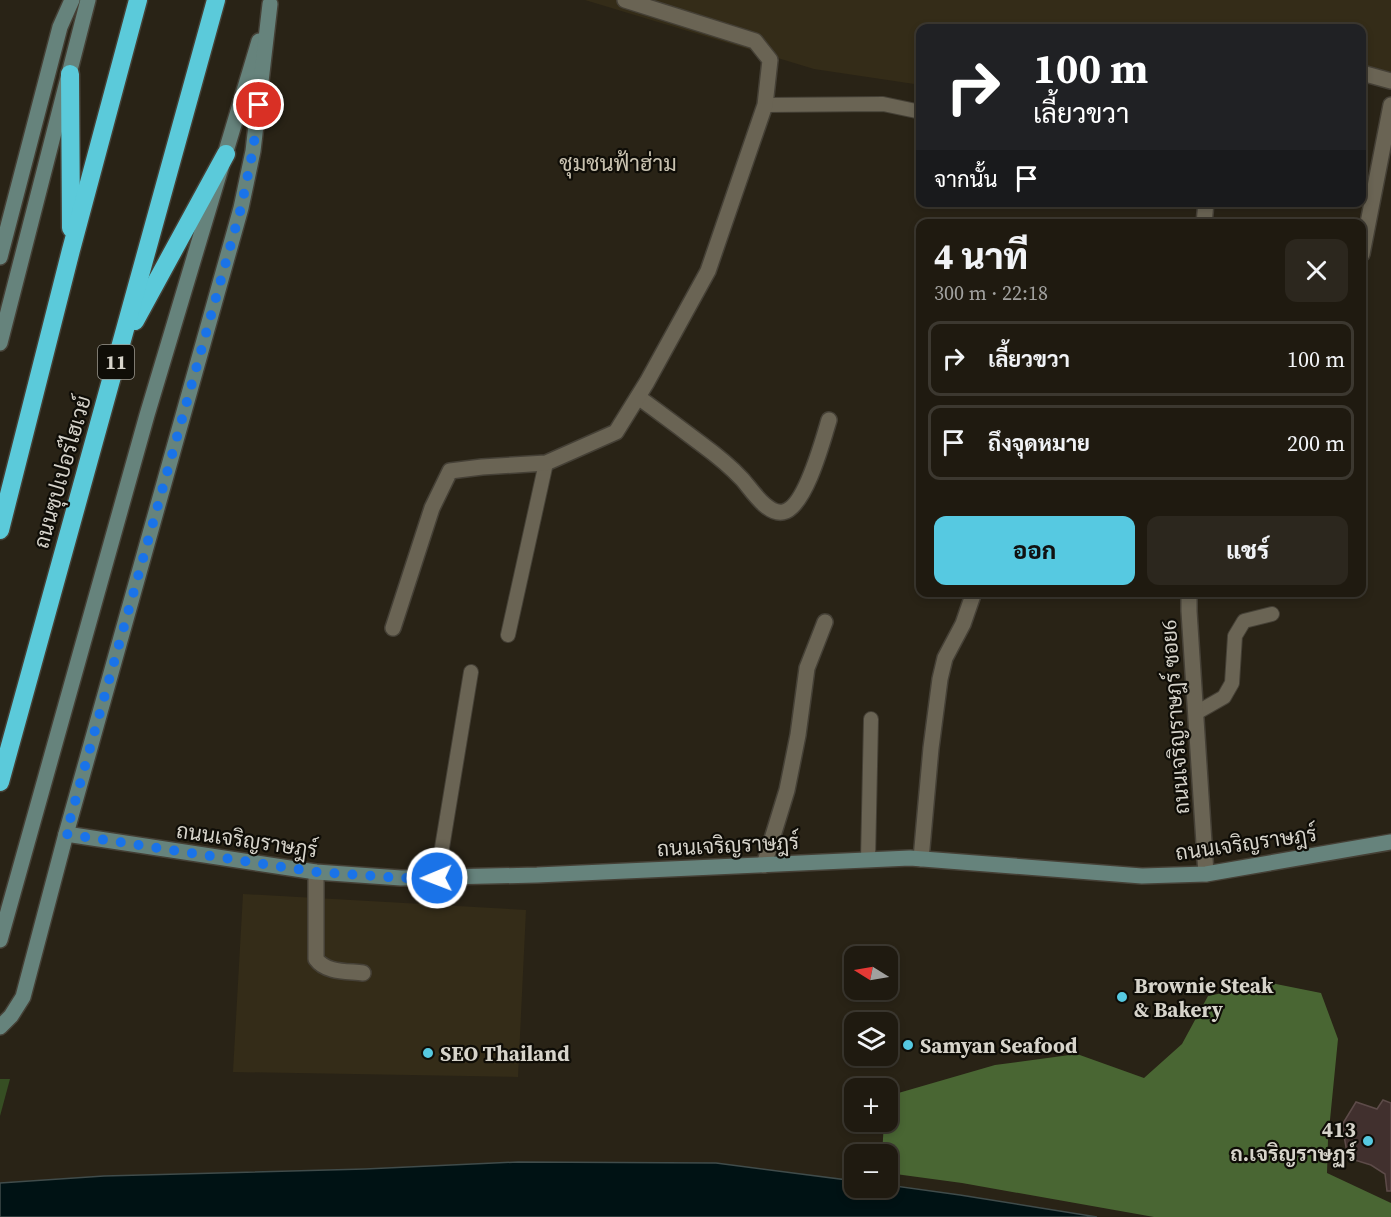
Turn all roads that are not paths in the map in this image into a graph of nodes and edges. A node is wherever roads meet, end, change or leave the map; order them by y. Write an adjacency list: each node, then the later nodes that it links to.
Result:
1 (72, 0): 16 (main road)
2 (88, 0): 7 (main road)
3 (138, 0): 15 (highway, ถนนซุปเปอร์ไฮเวย์)
4 (216, 0): 18 (highway, ถนนซุปเปอร์ไฮเวย์ / 11)
5 (625, 0): 10 (street)
6 (271, 2): 13 (main road); 33 (main road)
7 (70, 74): 15 (highway); 17 (main road)
8 (1366, 74): 9 (street)
9 (1391, 81)
10 (765, 105): 12 (lane); 19 (street)
11 (1391, 105): 14 (street)
12 (916, 111)
13 (226, 154): 18 (highway); 41 (main road)
14 (1366, 233)
15 (72, 250): 22 (highway, ถนนซุปเปอร์ไฮเวย์)
16 (0, 257)
17 (0, 343)
18 (119, 350): 32 (highway, ถนนซุปเปอร์ไฮเวย์ / 11)
19 (638, 397): 20 (street); 21 (street)
20 (829, 420)
21 (546, 463): 27 (street); 28 (lane)
22 (0, 530)
23 (972, 597): 35 (street)
24 (1189, 597): 30 (street, ถนนเจริญราษฎร์ ซอย6)
25 (1272, 614): 30 (lane)
26 (825, 622): 37 (street)
27 (393, 628)
28 (508, 635)
29 (471, 672): 40 (lane)
30 (1196, 713): 39 (street, ถนนเจริญราษฎร์ ซอย6)
31 (871, 719): 36 (lane)
32 (0, 782)
33 (66, 834): 38 (main road, ถนนเจริญราษฎร์); 43 (main road)
34 (1391, 842): 39 (main road, ถนนเจริญราษฎร์)
35 (921, 859): 36 (main road, ถนนเจริญราษฎร์); 39 (main road, ถนนเจริญราษฎร์)
36 (868, 860): 37 (main road, ถนนเจริญราษฎร์)
37 (764, 865): 40 (main road, ถนนเจริญราษฎร์)
38 (316, 872): 40 (main road, ถนนเจริญราษฎร์); 42 (street)
39 (1206, 874)
40 (437, 878)
41 (0, 940)
42 (363, 973)
43 (0, 1027)

